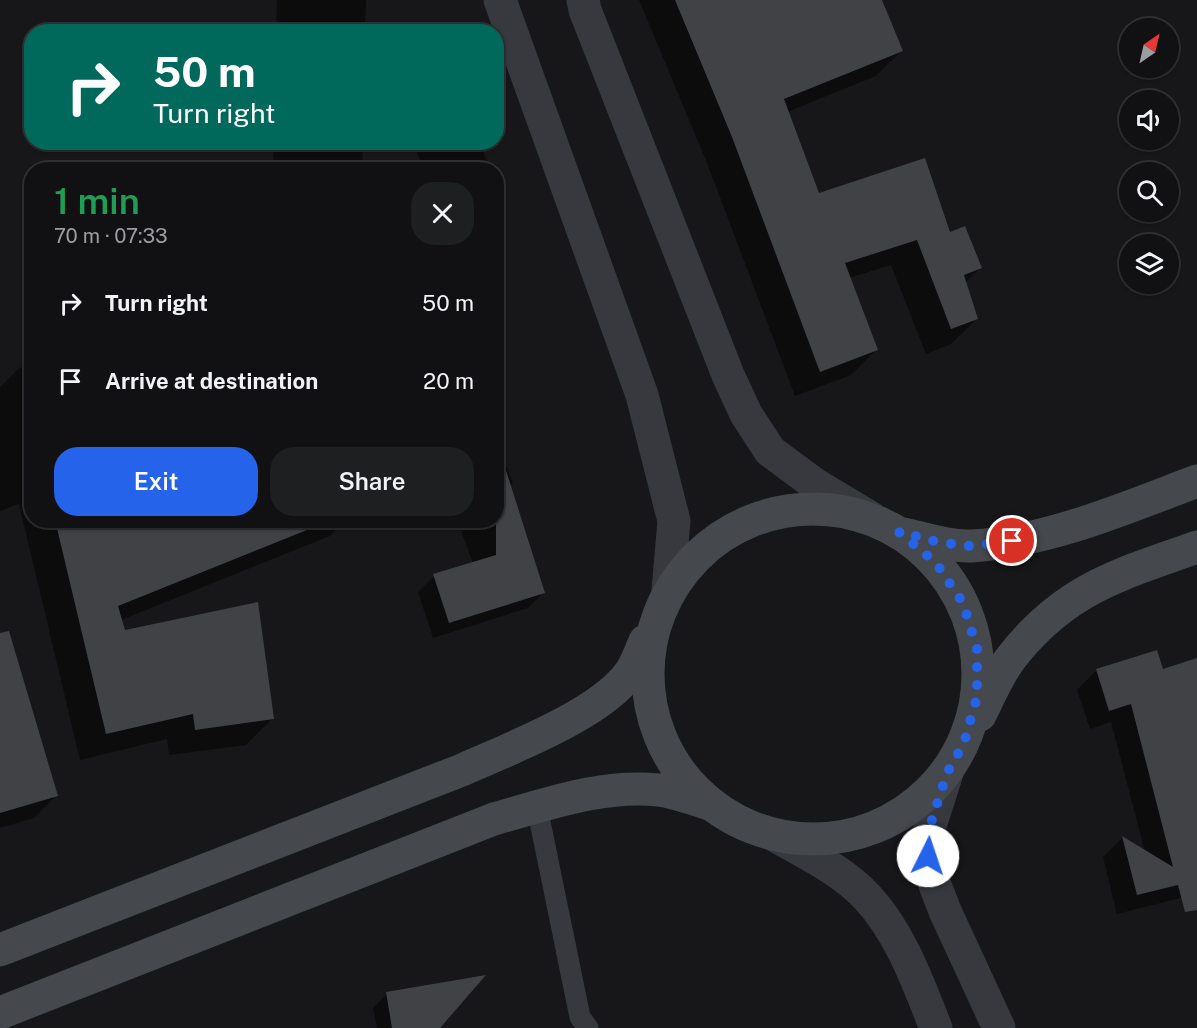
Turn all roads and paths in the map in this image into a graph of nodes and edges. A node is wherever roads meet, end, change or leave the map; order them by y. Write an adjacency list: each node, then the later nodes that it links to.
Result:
1 (500, 0): 7 (street)
2 (583, 0): 4 (street)
3 (1197, 481): 5 (main road)
4 (870, 518): 5 (main road); 7 (main road)
5 (899, 532): 9 (main road)
6 (1197, 547): 9 (main road)
7 (668, 590): 8 (main road)
8 (653, 623): 11 (main road); 14 (main road)
9 (964, 743): 10 (main road)
10 (947, 773): 13 (main road); 18 (street)
11 (709, 804): 12 (main road); 13 (main road)
12 (537, 807): 15 (main road); 16 (lane)
13 (774, 835): 17 (street)
14 (0, 950)
15 (0, 1013)
16 (588, 1028)
17 (936, 1028)
18 (999, 1028)

